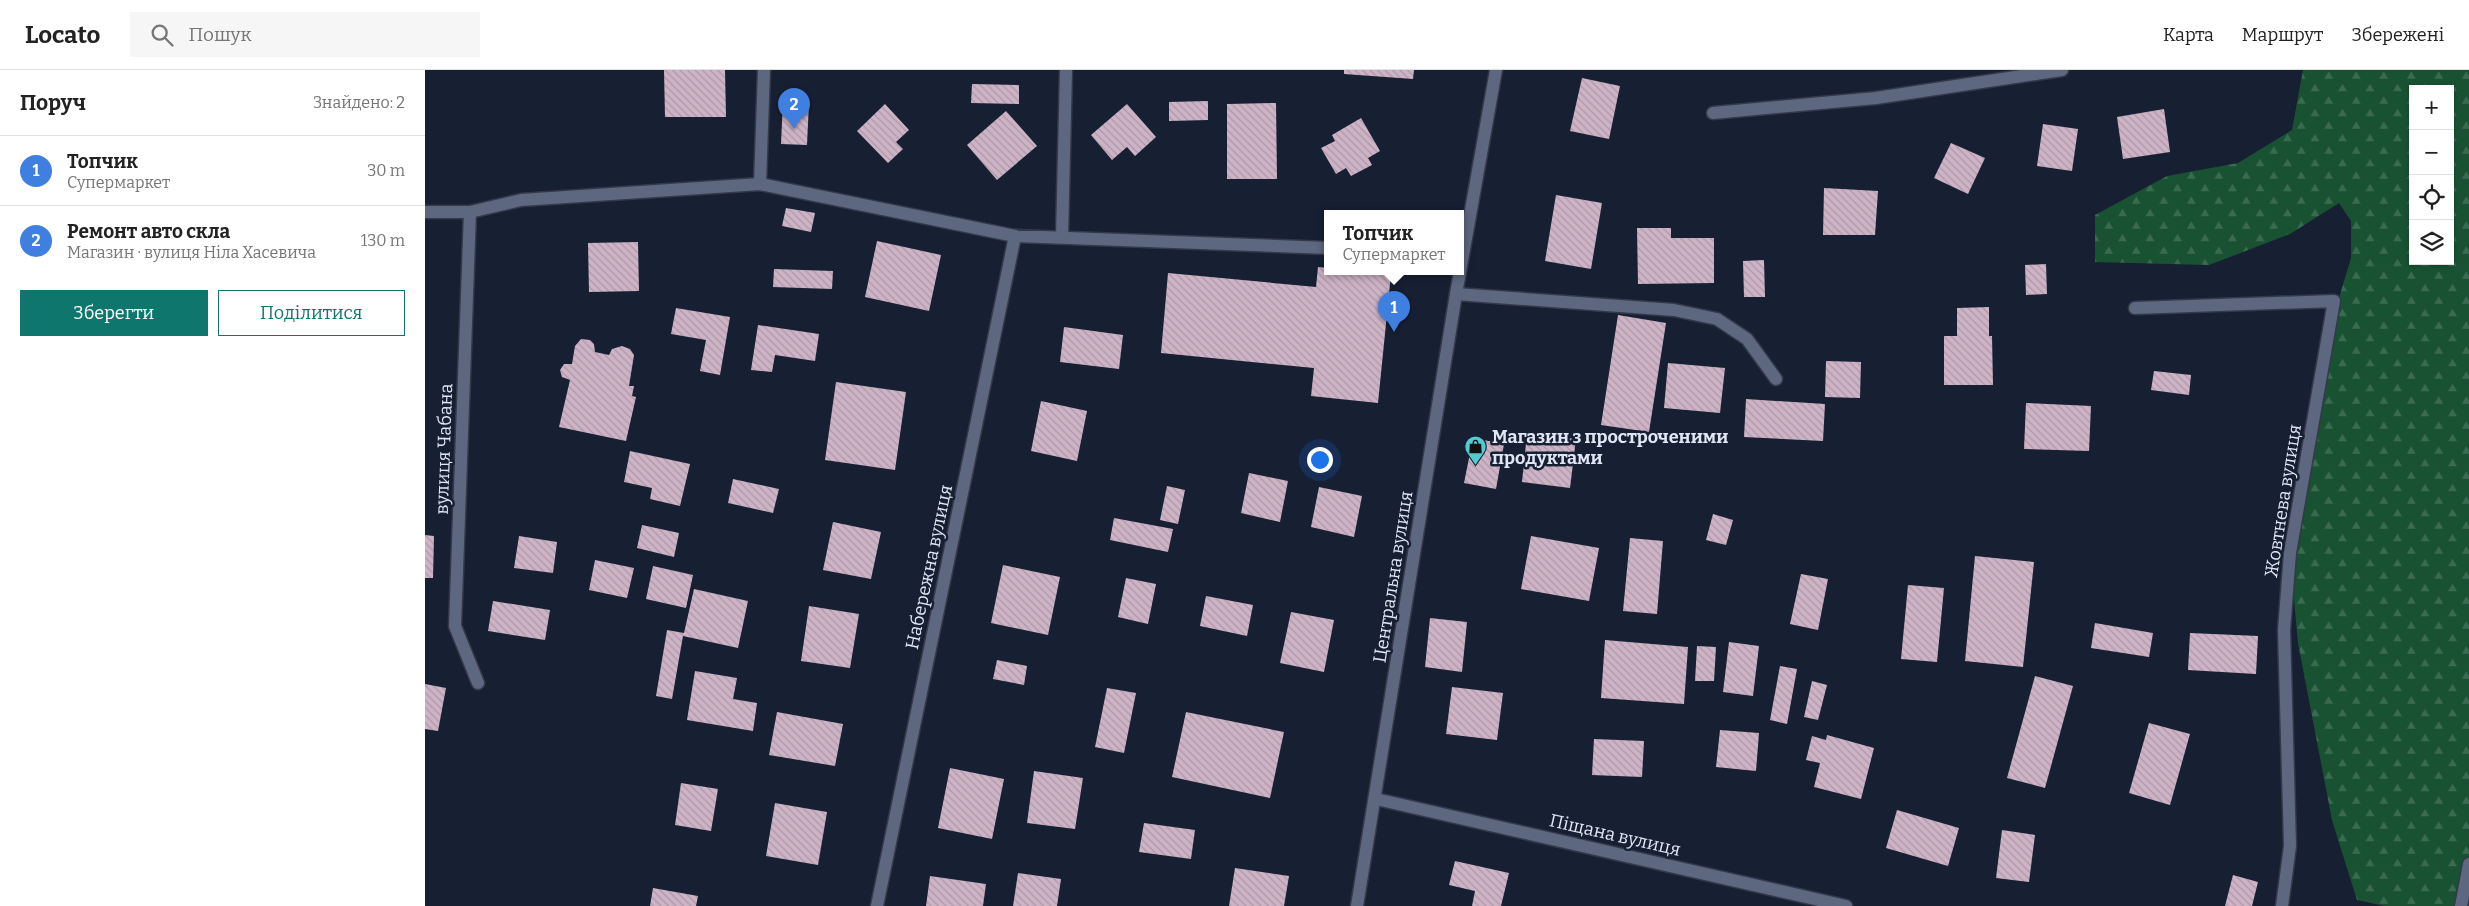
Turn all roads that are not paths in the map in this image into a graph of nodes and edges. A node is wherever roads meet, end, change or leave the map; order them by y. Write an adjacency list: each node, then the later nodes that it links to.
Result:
1 (764, 70): 7 (street)
2 (1066, 70): 11 (street)
3 (1496, 70): 12 (street, Центральна вулиця)
4 (2063, 70): 5 (street)
5 (2035, 72): 6 (street)
6 (1713, 113)
7 (760, 184): 9 (street); 10 (street)
8 (425, 212): 9 (street)
9 (470, 212): 18 (street, вулиця Чабана)
10 (1015, 236): 11 (street); 21 (street, Набережна вулиця)
11 (1062, 237): 13 (street)
12 (1464, 244)
13 (1324, 248)
14 (1459, 275): 15 (street, Центральна вулиця)
15 (1456, 294): 17 (street); 19 (street, Центральна вулиця)
16 (2135, 308): 24 (street, Жовтнева вулиця)
17 (1776, 379)
18 (478, 683)
19 (1376, 799): 22 (street, Центральна вулиця); 23 (street, Піщана вулиця)
20 (2469, 864): 25 (street)
21 (877, 906)
22 (1357, 906)
23 (1846, 906)
24 (2282, 906)
25 (2461, 906)

